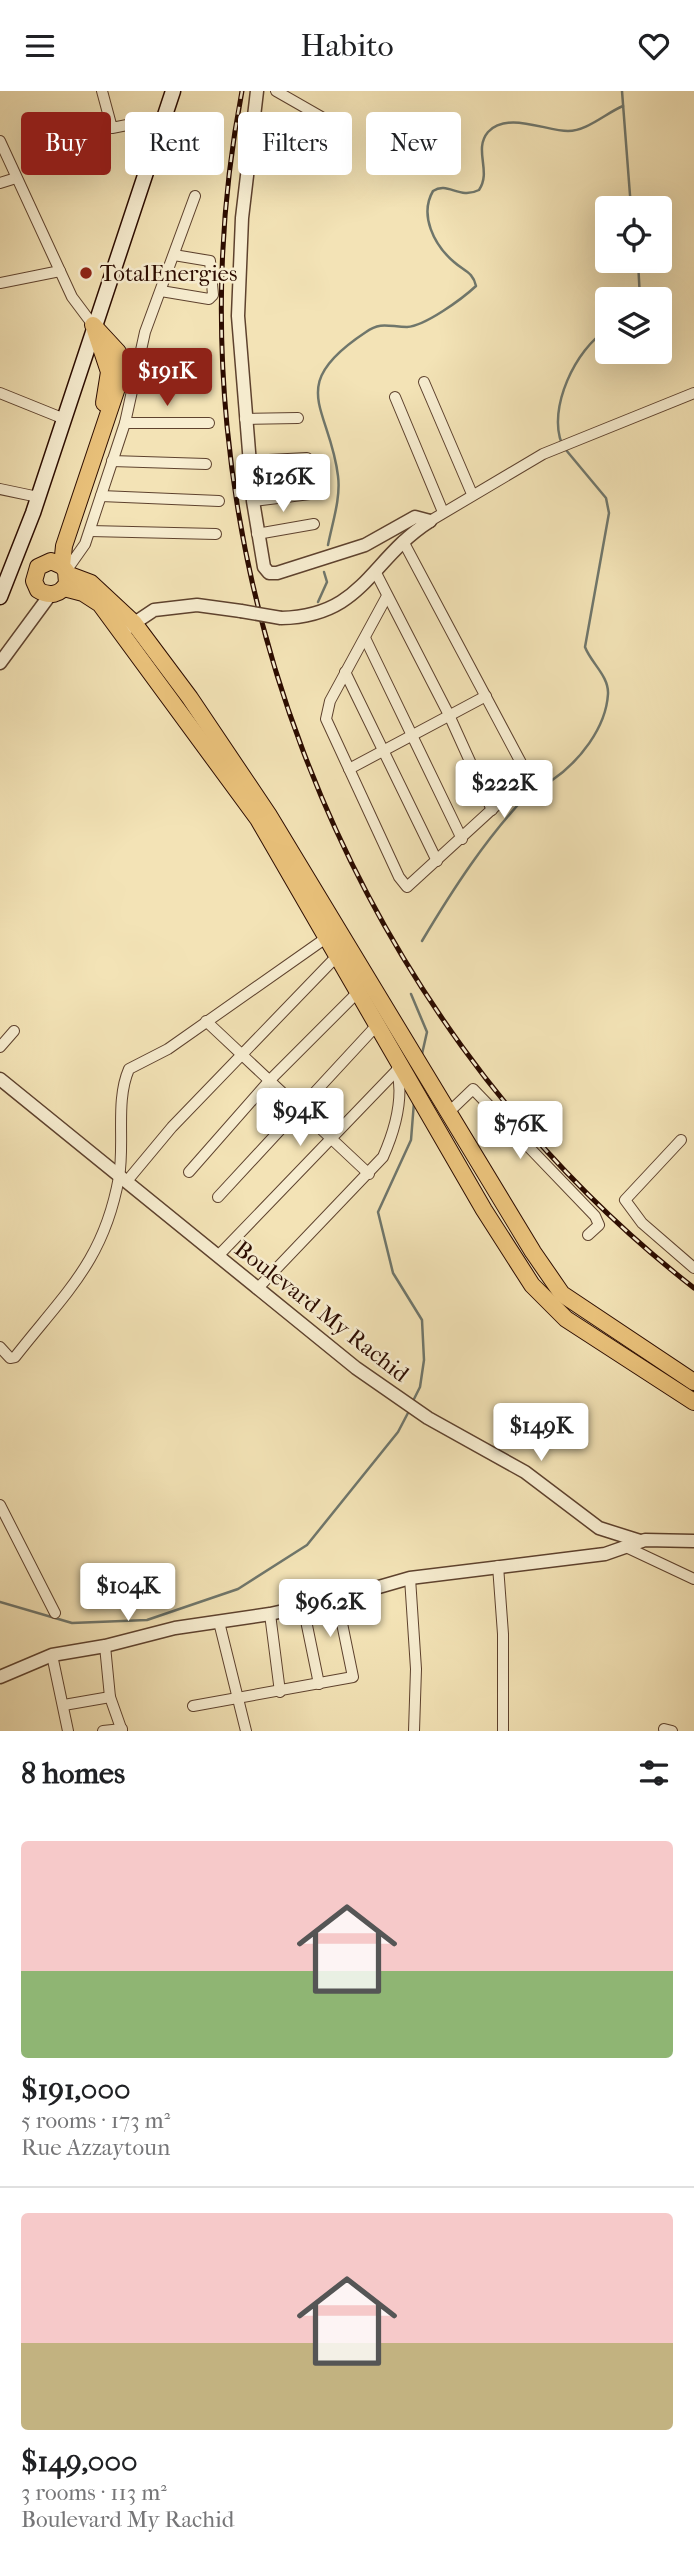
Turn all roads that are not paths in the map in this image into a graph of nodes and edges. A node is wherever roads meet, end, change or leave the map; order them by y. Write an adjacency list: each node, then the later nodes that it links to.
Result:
1 (102, 91): 7 (street)
2 (173, 91): 5 (main road)
3 (257, 91): 26 (street)
4 (276, 91): 6 (street)
5 (165, 112)
6 (313, 112)
7 (125, 125)
8 (0, 141): 10 (street)
9 (144, 175): 17 (main road)
10 (16, 178): 11 (street); 14 (street)
11 (0, 183)
12 (195, 196): 13 (street)
13 (174, 255): 16 (street); 16 (street)
14 (60, 271): 15 (street); 17 (street)
15 (0, 283)
16 (161, 291): 19 (street)
17 (93, 325): 24 (main road); 48 (main road)
18 (424, 382): 35 (street)
19 (133, 383): 20 (street); 27 (street)
20 (205, 384)
21 (0, 393): 24 (street)
22 (694, 393): 35 (street)
23 (395, 397): 40 (street)
24 (62, 418): 37 (main road)
25 (298, 418): 26 (street)
26 (245, 419): 31 (street)
27 (125, 423): 28 (street); 30 (street)
28 (209, 423)
29 (307, 458): 31 (street)
30 (112, 461): 32 (street); 36 (street)
31 (249, 461): 39 (street)
32 (206, 464)
33 (0, 489): 37 (street)
34 (310, 494): 39 (street)
35 (472, 494): 40 (street)
36 (101, 496): 38 (street); 43 (street)
37 (38, 497): 50 (main road)
38 (219, 501)
39 (253, 501): 45 (street)
40 (443, 512): 41 (street)
41 (430, 521): 45 (street); 46 (street)
42 (314, 524): 45 (street)
43 (90, 531): 44 (street); 48 (street)
44 (216, 534)
45 (257, 534)
46 (403, 541): 47 (street); 55 (street)
47 (375, 571): 49 (street); 51 (street, bridge)
48 (56, 578): 51 (main road); 53 (street)
49 (387, 596): 52 (street); 56 (street)
50 (0, 597)
51 (128, 628): 63 (main road); 75 (main road)
52 (365, 638): 54 (street); 57 (street)
53 (0, 663)
54 (345, 672): 58 (street); 59 (street)
55 (486, 696): 56 (street); 60 (street)
56 (449, 715): 57 (street); 60 (street)
57 (413, 734): 58 (street); 61 (street)
58 (381, 751): 59 (street); 62 (street)
59 (349, 769): 62 (street)
60 (492, 810): 61 (street)
61 (461, 839): 62 (street)
62 (437, 861)
63 (326, 938): 64 (main road); 66 (street)
64 (337, 956): 65 (main road); 70 (street)
65 (358, 992): 67 (main road); 73 (street)
66 (206, 1021): 70 (street); 80 (street)
67 (377, 1025): 71 (main road); 74 (street)
68 (15, 1031): 69 (street)
69 (0, 1047)
70 (242, 1056): 73 (street); 80 (street)
71 (399, 1068): 76 (street); 79 (street); 88 (main road)
72 (0, 1079): 80 (street, Boulevard My Rachid)
73 (269, 1081): 74 (street); 78 (street)
74 (301, 1108): 76 (street); 81 (street)
75 (449, 1112): 82 (street); 87 (main road)
76 (331, 1138): 79 (street); 83 (street)
77 (681, 1140): 84 (street)
78 (189, 1172)
79 (369, 1174): 85 (street)
80 (123, 1179): 83 (street, Boulevard My Rachid); 86 (street)
81 (218, 1197)
82 (589, 1235)
83 (218, 1256): 85 (street, Boulevard My Rachid)
84 (694, 1268)
85 (257, 1289): 90 (street, Boulevard My Rachid)
86 (0, 1347)
87 (694, 1382)
88 (694, 1402)
89 (0, 1504): 98 (street)
90 (640, 1541): 91 (street); 92 (street)
91 (694, 1541)
92 (626, 1547): 93 (street); 95 (street)
93 (498, 1566): 94 (street); 115 (street)
94 (410, 1578): 96 (street); 114 (street)
95 (694, 1579)
96 (337, 1599): 97 (street); 104 (street)
97 (303, 1606): 99 (street); 104 (street)
98 (55, 1613)
99 (270, 1614): 100 (street); 105 (street)
100 (219, 1622): 101 (street); 107 (street)
101 (105, 1646): 102 (street); 106 (street)
102 (52, 1655): 103 (street); 108 (street)
103 (0, 1677)
104 (319, 1684): 105 (street)
105 (280, 1692): 107 (street)
106 (110, 1697): 108 (street); 110 (street)
107 (240, 1698): 109 (street); 113 (street)
108 (64, 1705): 111 (street)
109 (193, 1706)
110 (122, 1730): 112 (street)
111 (68, 1731)
112 (103, 1731)
113 (246, 1731)
114 (414, 1731)
115 (503, 1731)

